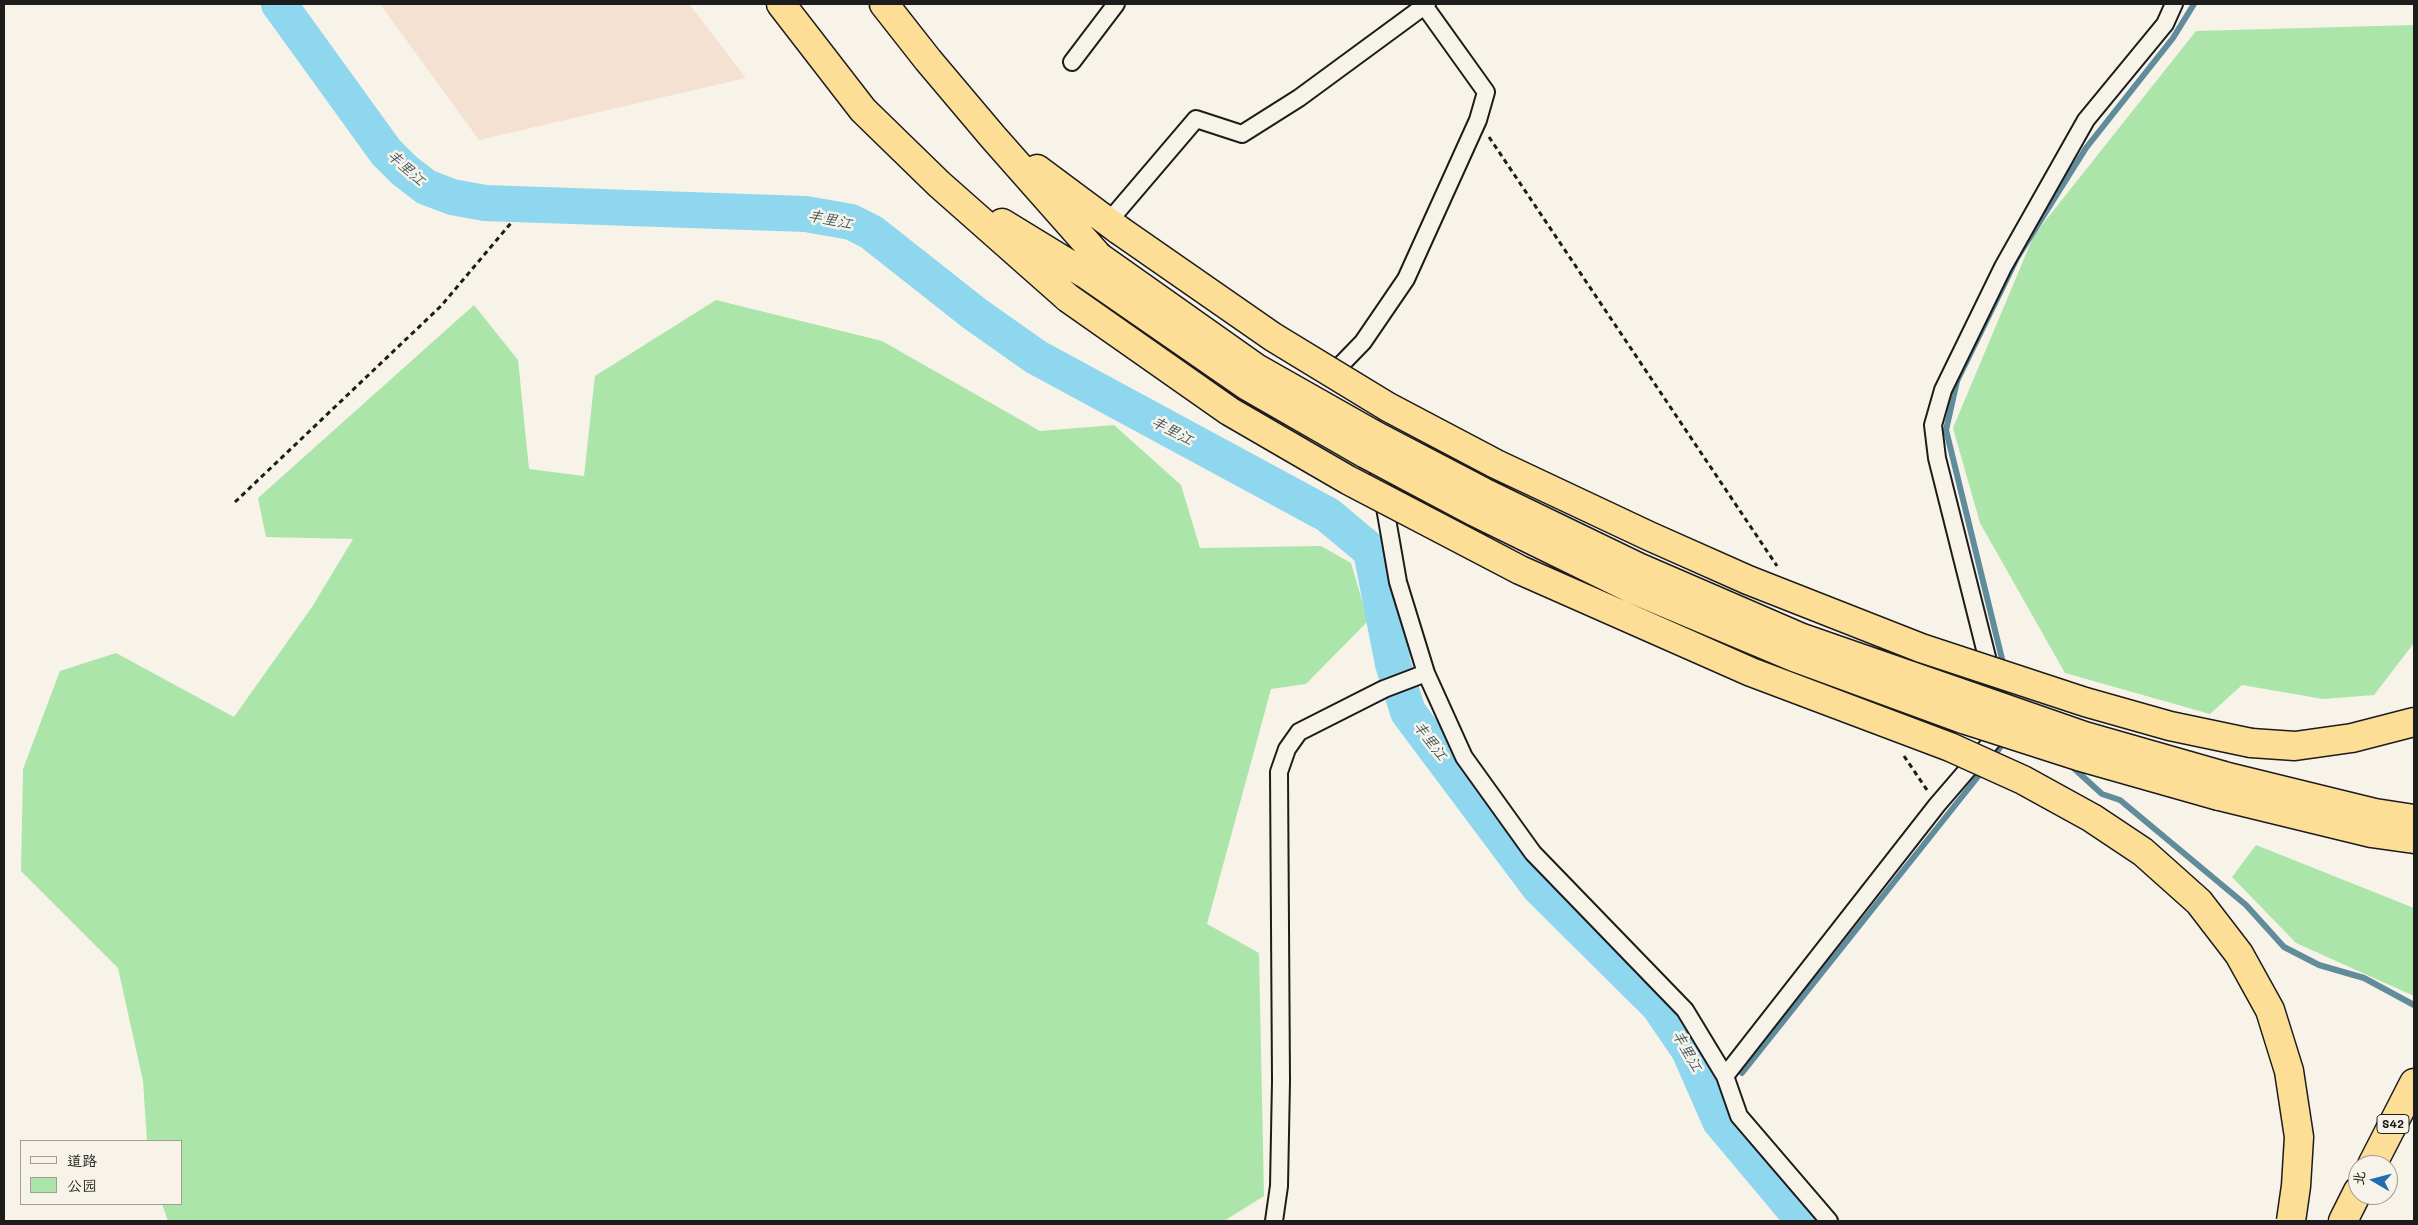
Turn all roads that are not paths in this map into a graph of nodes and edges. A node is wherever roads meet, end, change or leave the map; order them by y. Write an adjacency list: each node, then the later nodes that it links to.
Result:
1 (781, 4): 8 (highway)
2 (884, 4): 7 (highway)
3 (1116, 4): 6 (street)
4 (1425, 4): 9 (street); 11 (street)
5 (2174, 4): 18 (street)
6 (1072, 62)
7 (993, 137): 9 (highway); 10 (highway)
8 (939, 184): 10 (highway); 24 (highway, bridge)
9 (1117, 222): 14 (highway, bridge)
10 (1093, 266): 15 (highway, bridge)
11 (1332, 374)
12 (1363, 414): 13 (street)
13 (1421, 675): 18 (street); 22 (street)
14 (2414, 722)
15 (2221, 786): 16 (highway); 17 (highway)
16 (2414, 819)
17 (2414, 839)
18 (1725, 1076): 23 (street)
19 (2414, 1083): 20 (highway, S42)
20 (2377, 1155)
21 (2351, 1205): 25 (highway)
22 (1274, 1221)
23 (1829, 1221)
24 (2291, 1221)
25 (2342, 1221)

